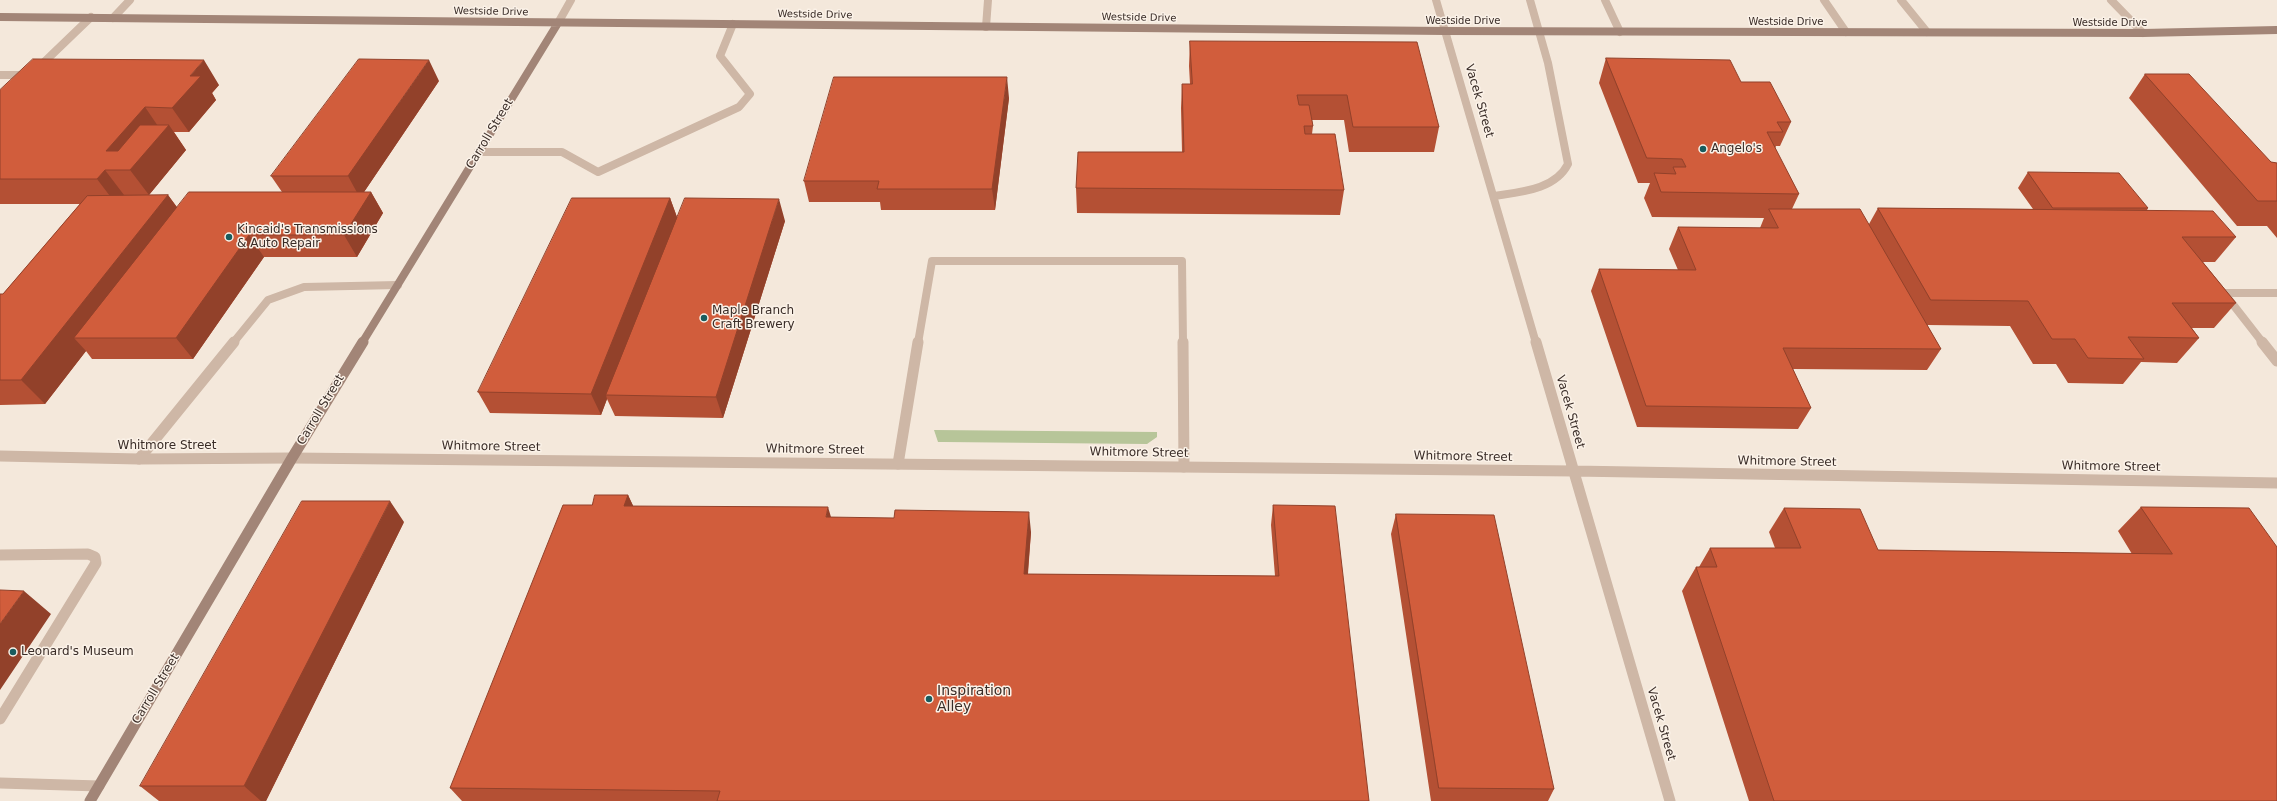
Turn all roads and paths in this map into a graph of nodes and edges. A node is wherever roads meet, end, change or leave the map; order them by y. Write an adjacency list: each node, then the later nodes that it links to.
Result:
1 (130, 0): 12 (street)
2 (571, 0): 13 (street)
3 (988, 0): 15 (street)
4 (1436, 0): 17 (street, Vacek Street)
5 (1530, 0): 18 (street)
6 (1605, 0): 19 (street)
7 (1824, 0): 20 (street)
8 (1901, 0): 21 (street)
9 (2111, 0): 22 (street)
10 (0, 17): 11 (main road, Westside Drive)
11 (91, 18): 12 (main road, Westside Drive); 24 (street)
12 (113, 18): 13 (main road, Westside Drive)
13 (558, 22): 14 (main road, Westside Drive); 26 (main road, Carroll Street)
14 (733, 24): 15 (main road, Westside Drive); 26 (street)
15 (986, 27): 17 (main road, Westside Drive)
16 (2277, 30): 22 (main road, Westside Drive)
17 (1445, 31): 18 (main road, Westside Drive); 27 (street, Vacek Street)
18 (1539, 32): 19 (main road, Westside Drive); 27 (street)
19 (1620, 32): 20 (main road, Westside Drive)
20 (1846, 32): 21 (main road, Westside Drive)
21 (1927, 32): 22 (main road, Westside Drive)
22 (2143, 33)
23 (0, 75): 24 (street)
24 (30, 75): 25 (street)
25 (20, 85)
26 (478, 152): 28 (main road, Carroll Street)
27 (1494, 196): 36 (street, Vacek Street)
28 (398, 285): 32 (main road, Carroll Street); 33 (street)
29 (2277, 293): 30 (street)
30 (2277, 361)
31 (0, 456): 33 (street, Whitmore Street)
32 (292, 458): 33 (street, Whitmore Street); 34 (street, Whitmore Street); 41 (main road, Carroll Street)
33 (139, 459)
34 (898, 464): 35 (street, Whitmore Street); 35 (street)
35 (1184, 467): 36 (street, Whitmore Street)
36 (1574, 471): 37 (street, Whitmore Street); 43 (street, Vacek Street)
37 (2277, 484)
38 (0, 555): 39 (street)
39 (0, 719)
40 (0, 783): 41 (street)
41 (99, 786): 42 (main road, Carroll Street)
42 (90, 801)
43 (1670, 801)

